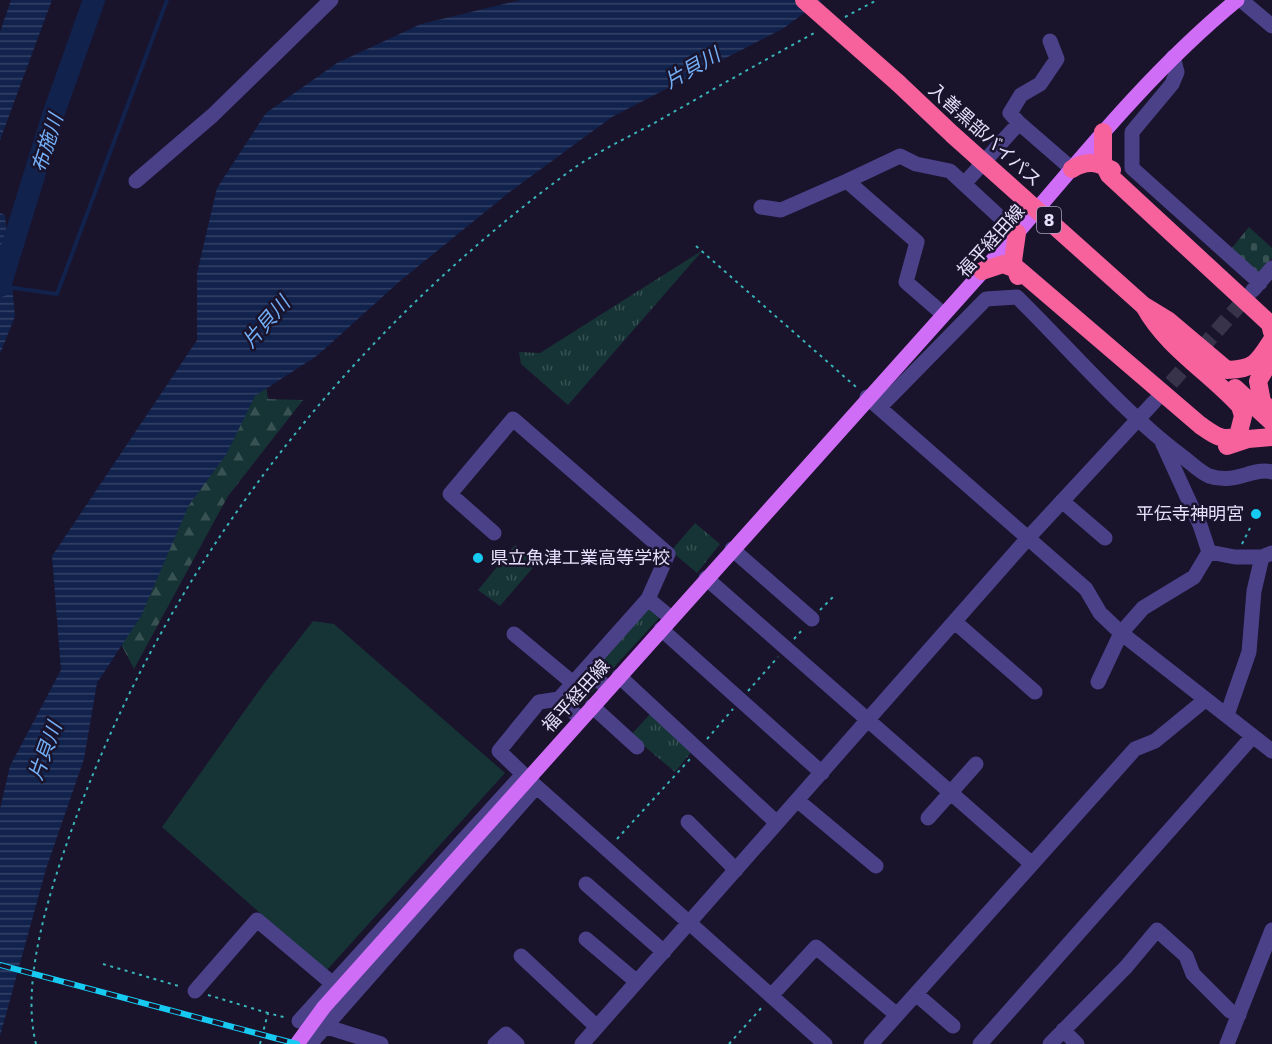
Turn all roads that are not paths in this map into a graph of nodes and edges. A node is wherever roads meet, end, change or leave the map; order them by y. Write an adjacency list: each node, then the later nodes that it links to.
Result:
1 (331, 0): 11 (street)
2 (804, 0): 17 (highway, 入善黒部バイパス / 8, bridge)
3 (1236, 0): 7 (main road, 福平経田線)
4 (1241, 0): 5 (street)
5 (1272, 26)
6 (1050, 41): 8 (street)
7 (1173, 57): 9 (main road, 福平経田線); 16 (street)
8 (1019, 123): 10 (street); 13 (street)
9 (1105, 138): 10 (highway); 10 (main road, 福平経田線)
10 (1093, 169): 15 (main road, 福平経田線); 19 (highway); 20 (highway)
11 (136, 181)
12 (847, 181): 13 (street); 14 (street); 18 (street)
13 (964, 184): 15 (street)
14 (761, 207)
15 (1009, 262): 17 (highway); 18 (main road, 福平経田線); 23 (main road, 福平経田線); 29 (highway)
16 (1265, 277)
17 (1144, 306): 21 (highway); 28 (highway, 入善黒部バイパス / 8)
18 (943, 314): 23 (main road, 福平経田線)
19 (1272, 319)
20 (1272, 332)
21 (1272, 340)
22 (1272, 358): 26 (highway)
23 (887, 376): 25 (main road, 福平経田線)
24 (1154, 402): 27 (street)
25 (873, 403): 27 (street); 35 (street); 36 (main road, 福平経田線)
26 (1272, 412)
27 (1139, 420): 30 (street); 32 (street)
28 (1272, 422)
29 (1272, 437)
30 (1161, 439): 31 (street); 37 (street)
31 (1272, 472)
32 (1062, 501): 34 (street); 35 (street)
33 (494, 534): 40 (street)
34 (1105, 537)
35 (1028, 538): 42 (street); 44 (street)
36 (732, 549): 39 (main road, 福平経田線); 41 (street)
37 (1209, 552): 38 (street); 44 (street)
38 (1267, 555): 55 (street)
39 (706, 578): 43 (main road, 福平経田線); 57 (street)
40 (648, 599): 43 (street); 46 (street)
41 (812, 619)
42 (955, 622): 51 (street); 57 (street)
43 (666, 624): 47 (main road, 福平経田線); 62 (street)
44 (1121, 633): 48 (street); 53 (street)
45 (514, 634): 49 (street)
46 (587, 669): 49 (street); 50 (street)
47 (619, 676): 50 (main road, 福平経田線); 68 (street)
48 (1098, 682)
49 (573, 683): 52 (street)
50 (608, 689): 54 (main road, 福平経田線)
51 (1035, 692)
52 (559, 699): 56 (street); 63 (street)
53 (1205, 700): 55 (street); 69 (street)
54 (592, 706): 56 (main road, 福平経田線); 59 (street)
55 (1227, 715): 58 (street)
56 (581, 719): 63 (main road, 福平経田線)
57 (868, 720): 62 (street); 64 (street)
58 (1253, 736): 60 (street); 98 (street)
59 (637, 747)
60 (1272, 751)
61 (976, 764): 64 (street)
62 (822, 773): 65 (street)
63 (529, 780): 73 (street); 79 (street); 86 (street); 91 (main road, 福平経田線)
64 (951, 792): 66 (street); 69 (street)
65 (798, 800): 68 (street); 70 (street)
66 (928, 818)
67 (687, 822): 71 (street)
68 (777, 824): 71 (street)
69 (1032, 864): 81 (street)
70 (876, 866)
71 (736, 870): 73 (street)
72 (586, 884): 76 (street)
73 (689, 923): 76 (street); 82 (street)
74 (1272, 930): 84 (street)
75 (586, 939): 78 (street)
76 (663, 952): 78 (street)
77 (521, 956): 88 (street)
78 (637, 982): 88 (street)
79 (333, 984): 80 (street); 85 (street)
80 (195, 991)
81 (916, 994): 83 (street); 87 (street)
82 (771, 996): 83 (street); 97 (street)
83 (897, 1015): 90 (street)
84 (1239, 1015): 89 (street); 101 (street)
85 (299, 1021)
86 (324, 1026): 92 (street); 93 (street)
87 (953, 1026)
88 (597, 1027): 96 (street)
89 (1063, 1030): 99 (street); 100 (street)
90 (875, 1043)
91 (297, 1044)
92 (310, 1044)
93 (381, 1044)
94 (495, 1044): 95 (street)
95 (517, 1044)
96 (582, 1044)
97 (825, 1044)
98 (980, 1044)
99 (1050, 1044)
100 (1077, 1044)
101 (1227, 1044)

